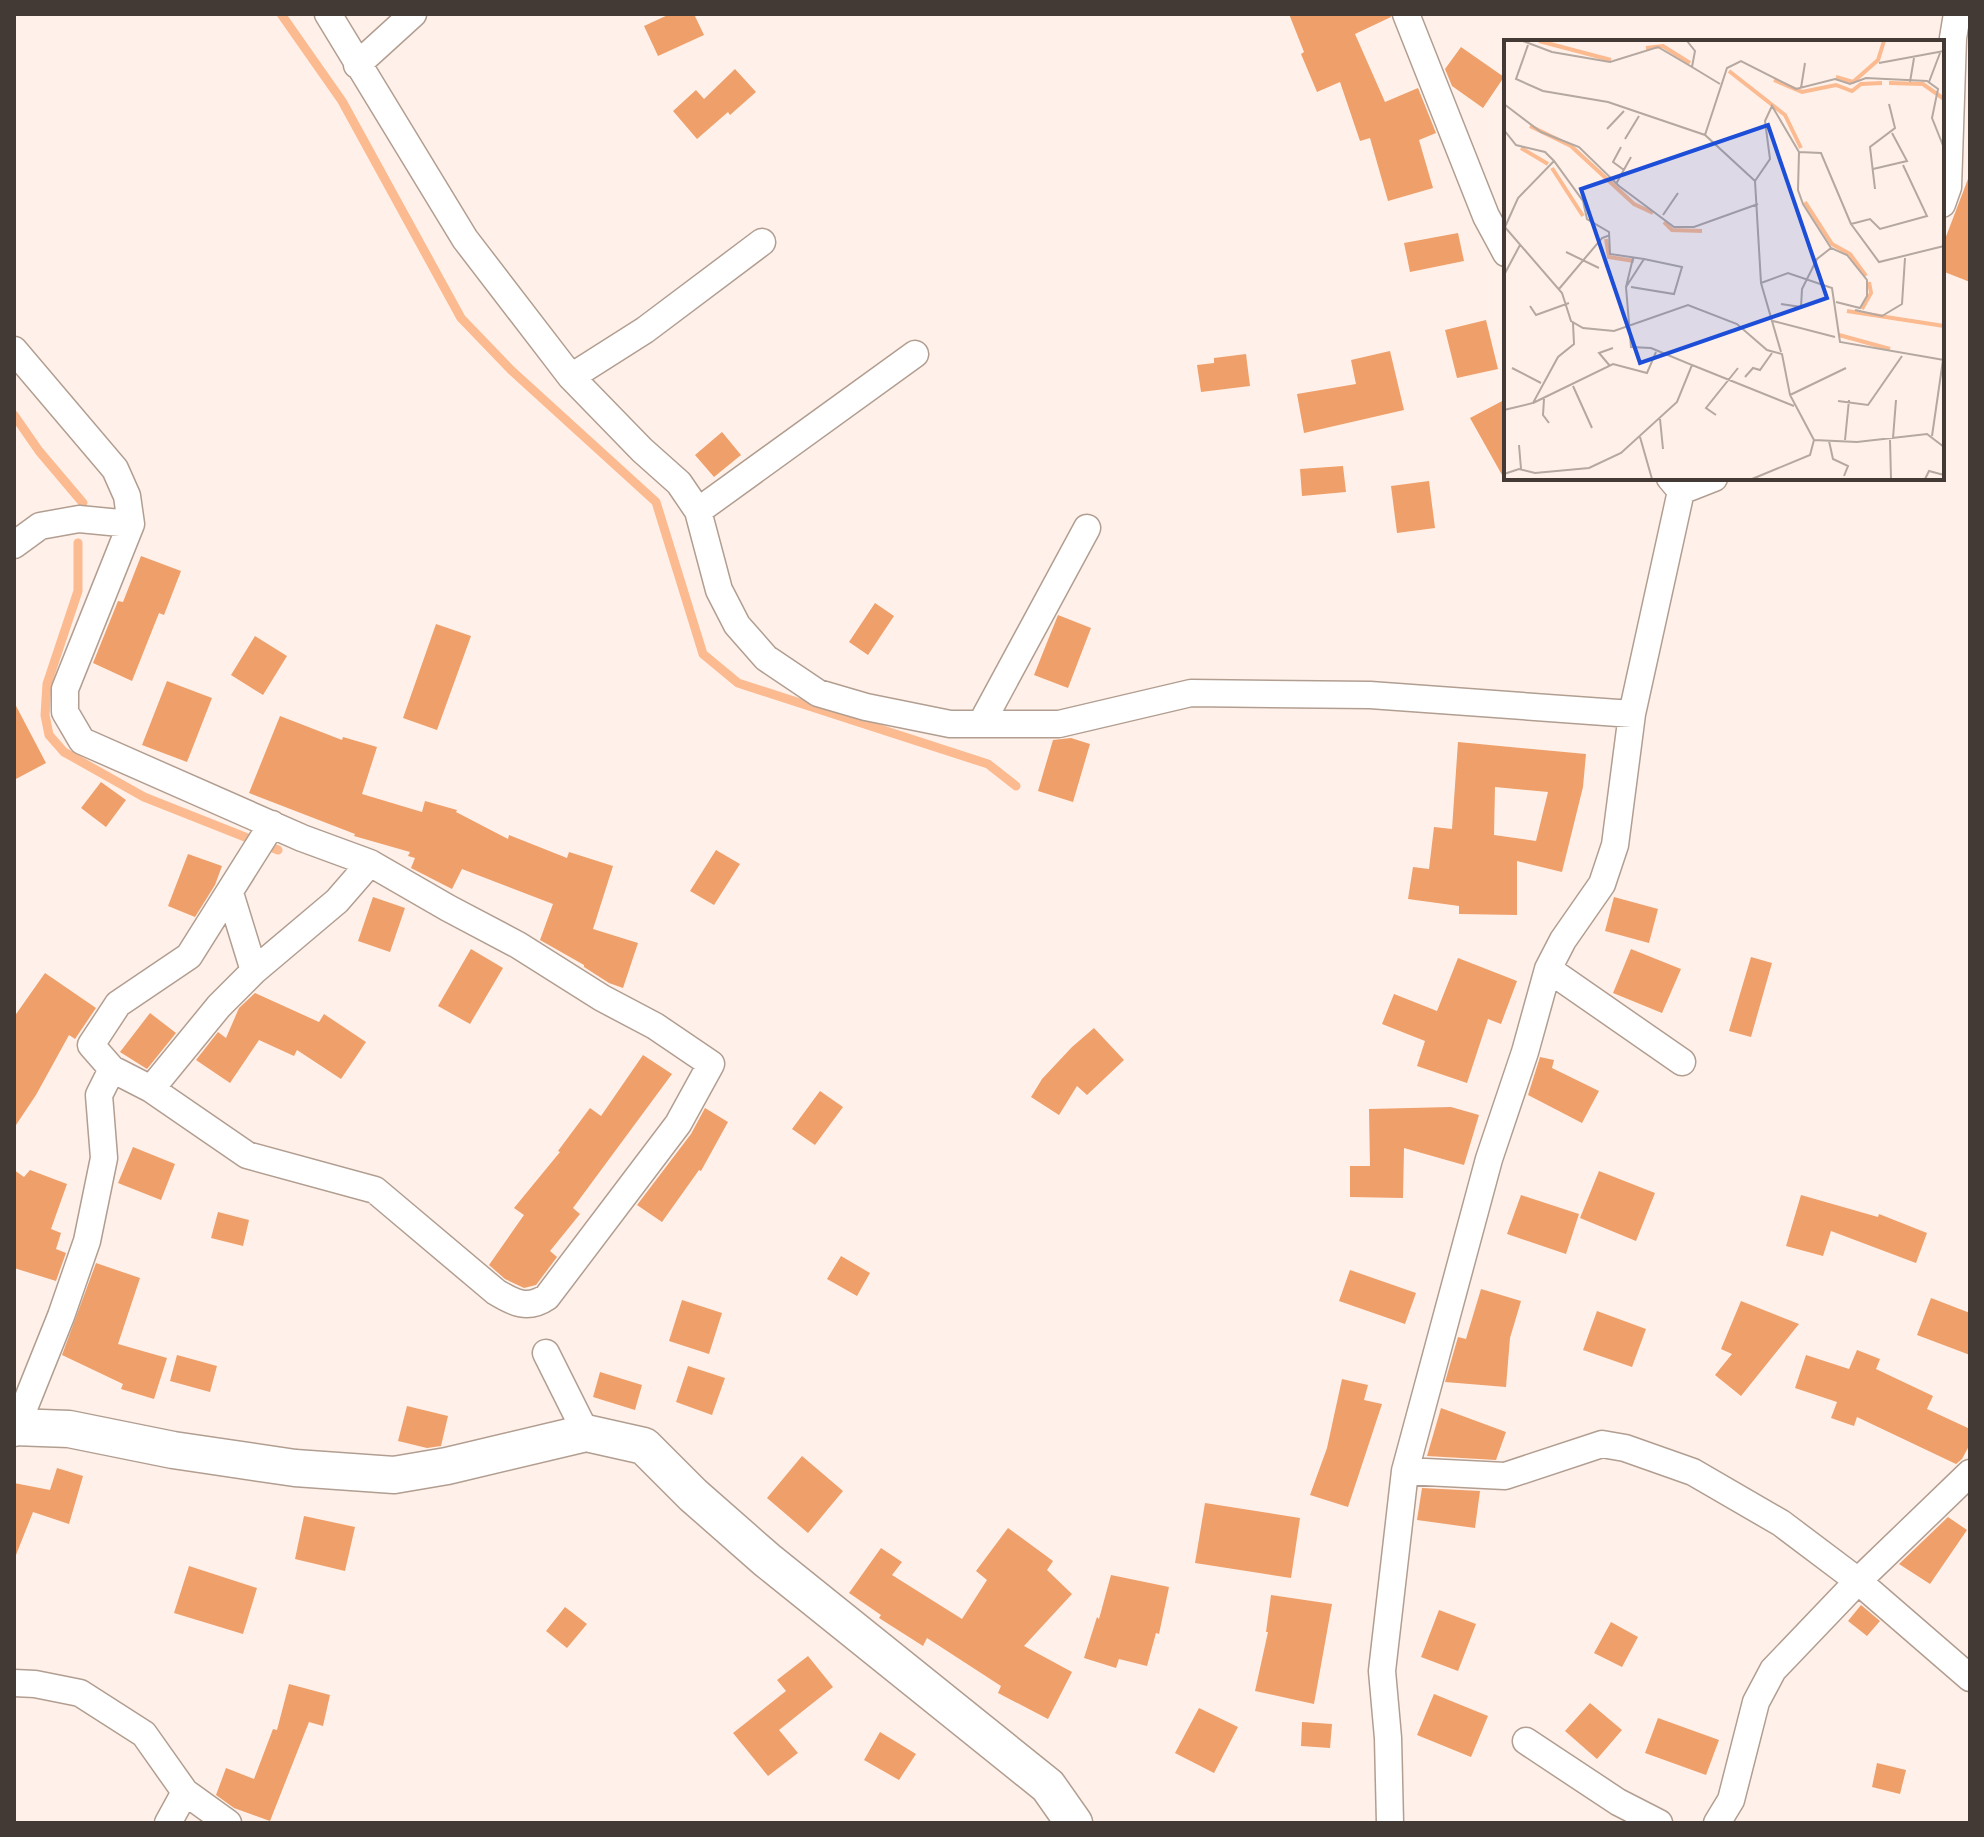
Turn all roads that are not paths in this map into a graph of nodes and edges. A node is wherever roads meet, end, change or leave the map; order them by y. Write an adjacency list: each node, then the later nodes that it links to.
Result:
1 (328, 14): 5 (street)
2 (413, 14): 5 (street)
3 (1406, 14): 8 (street)
4 (1957, 14): 6 (street)
5 (357, 65): 11 (street)
6 (1944, 198)
7 (762, 242): 11 (street)
8 (1504, 243)
9 (14, 350): 15 (street)
10 (915, 354): 14 (street)
11 (571, 377): 14 (street)
12 (1701, 480): 13 (street)
13 (1675, 484): 18 (street)
14 (698, 511): 19 (street)
15 (131, 524): 17 (street); 20 (street)
16 (1087, 528): 19 (street)
17 (14, 545)
18 (1632, 714): 19 (street); 23 (street)
19 (981, 724)
20 (272, 824): 21 (street); 22 (street)
21 (370, 863): 24 (street); 27 (street)
22 (230, 893): 24 (street); 26 (street)
23 (1548, 969): 25 (street); 31 (street)
24 (254, 971): 27 (street)
25 (1682, 1062)
26 (112, 1069): 27 (street); 29 (street)
27 (151, 1089)
28 (546, 1353): 30 (street)
29 (15, 1429): 30 (main road)
30 (586, 1433): 40 (main road)
31 (1405, 1471): 33 (street); 41 (street)
32 (1970, 1473): 33 (street)
33 (1858, 1581): 34 (street); 43 (street)
34 (1969, 1676)
35 (14, 1683): 37 (street)
36 (1526, 1741): 42 (street)
37 (185, 1792): 38 (street); 39 (street)
38 (168, 1823)
39 (228, 1823)
40 (1074, 1823)
41 (1390, 1823)
42 (1659, 1823)
43 (1717, 1823)

